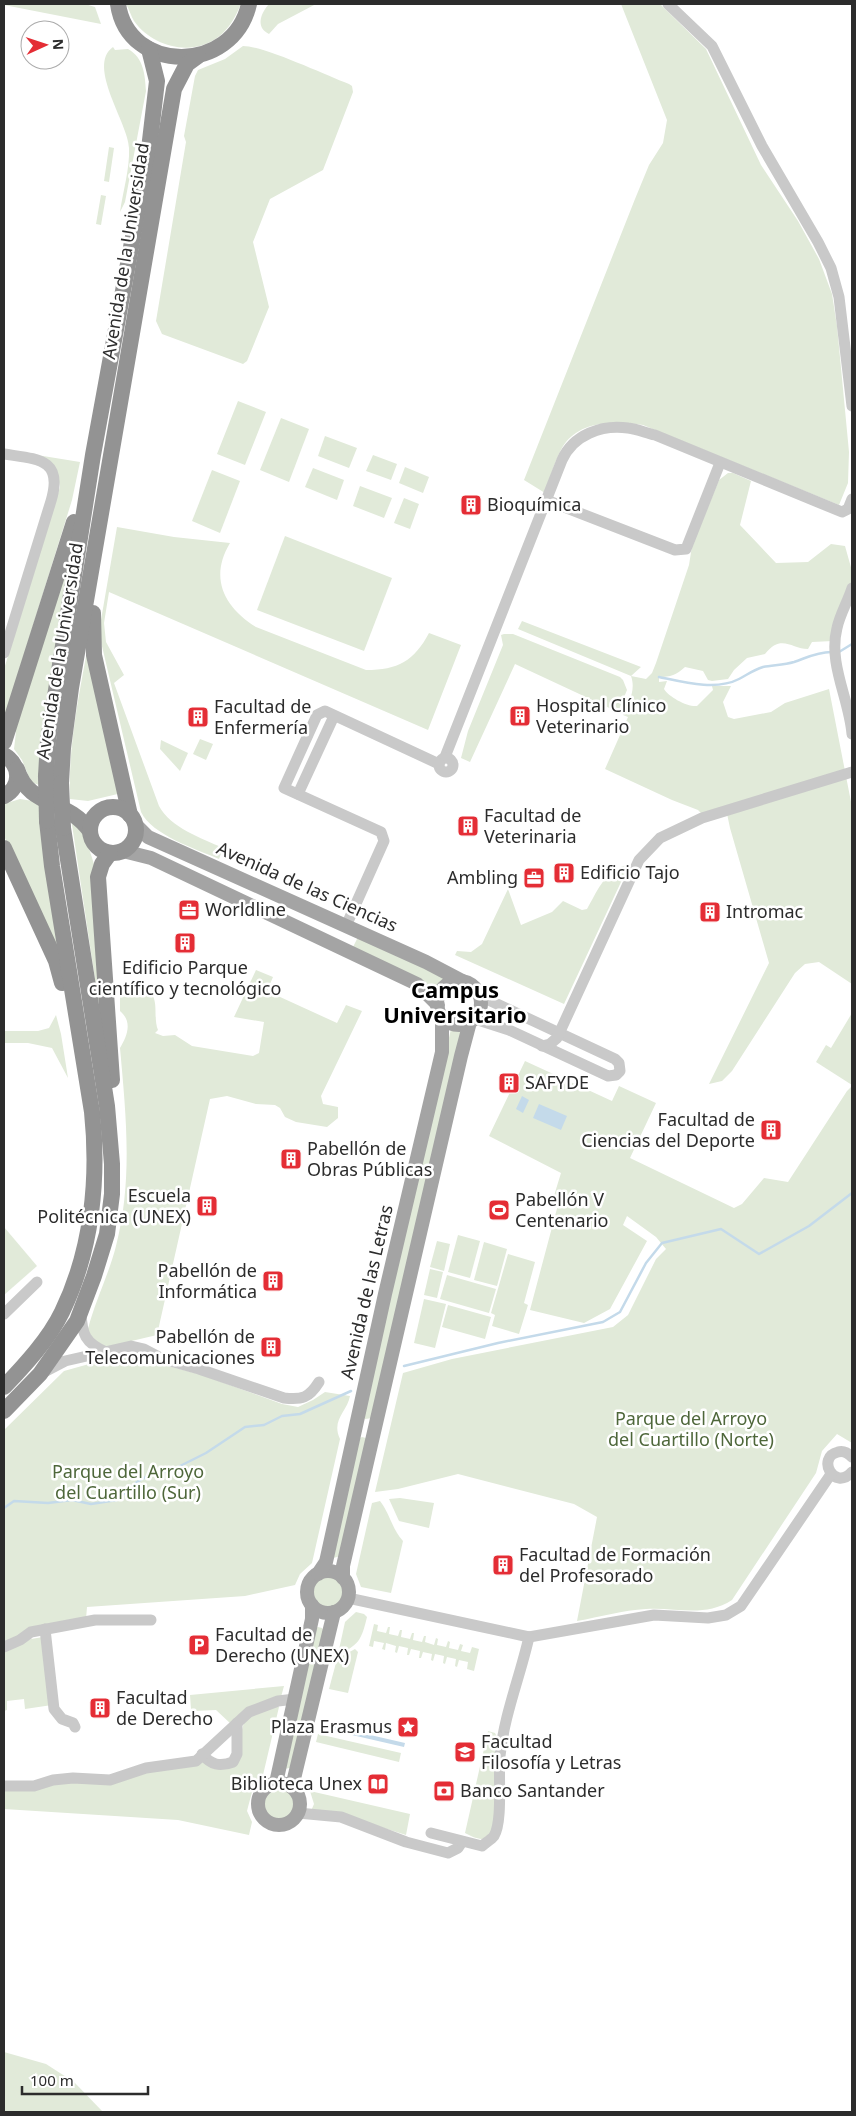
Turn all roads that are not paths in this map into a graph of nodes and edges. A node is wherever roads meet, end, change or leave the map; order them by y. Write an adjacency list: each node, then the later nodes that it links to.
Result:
1 (118, 4): 4 (highway)
2 (249, 4): 5 (highway)
3 (668, 4): 6 (street)
4 (149, 49): 5 (highway); 8 (highway, Avenida de la Universidad)
5 (198, 56): 12 (highway, Avenida de la Universidad)
6 (852, 406)
7 (4, 454): 14 (street)
8 (93, 455): 17 (highway); 37 (highway, Avenida de la Universidad, bridge)
9 (720, 463): 10 (street); 11 (street); 11 (street)
10 (852, 499)
11 (546, 500): 15 (street)
12 (96, 553): 26 (highway); 38 (highway, Avenida de la Universidad, bridge)
13 (852, 588): 16 (street)
14 (4, 654)
15 (334, 716): 22 (street); 22 (street)
16 (852, 734)
17 (4, 742)
18 (4, 755): 19 (highway)
19 (16, 769): 21 (highway); 23 (highway)
20 (852, 772): 35 (street)
21 (31, 793): 23 (highway); 24 (highway)
22 (298, 794): 30 (street)
23 (4, 797)
24 (72, 812): 25 (highway); 27 (highway)
25 (98, 812): 26 (highway); 27 (highway)
26 (132, 819): 29 (highway); 30 (main road, Avenida de las Ciencias)
27 (90, 831): 29 (highway)
28 (4, 848): 37 (highway)
29 (116, 852): 33 (main road); 38 (highway)
30 (346, 926): 31 (main road, Avenida de las Ciencias)
31 (466, 983): 32 (main road); 33 (main road)
32 (480, 996): 34 (main road); 35 (street)
33 (440, 1011): 34 (main road); 47 (main road, Avenida de las Letras)
34 (473, 1020): 36 (street); 48 (main road)
35 (559, 1033): 36 (street); 36 (street)
36 (542, 1046)
37 (92, 1112): 45 (highway, Avenida de la Universidad)
38 (112, 1164): 40 (highway, Avenida de la Universidad)
39 (37, 1282): 41 (street)
40 (81, 1312): 42 (street); 43 (highway, Avenida de la Universidad)
41 (4, 1314)
42 (106, 1352): 43 (street); 44 (street)
43 (40, 1374): 46 (highway, Avenida de la Universidad)
44 (319, 1382)
45 (4, 1387)
46 (4, 1411)
47 (356, 1428): 48 (street); 52 (main road, Avenida de las Letras)
48 (374, 1432): 53 (main road)
49 (852, 1457): 51 (street)
50 (852, 1472): 51 (street)
51 (831, 1474): 59 (street)
52 (318, 1574): 53 (main road); 55 (main road)
53 (343, 1578): 54 (main road)
54 (348, 1598): 56 (main road); 59 (street)
55 (312, 1605): 56 (main road); 61 (main road)
56 (334, 1612): 67 (main road)
57 (150, 1620): 58 (street)
58 (45, 1629): 60 (street); 63 (street)
59 (529, 1637): 70 (street)
60 (4, 1647)
61 (295, 1698): 62 (street); 65 (main road)
62 (237, 1723): 64 (street); 64 (street)
63 (75, 1727)
64 (202, 1754): 66 (street)
65 (276, 1783): 67 (main road); 68 (main road)
66 (4, 1786)
67 (292, 1788): 68 (main road)
68 (298, 1813): 70 (street)
69 (430, 1832): 70 (street)
70 (462, 1842)

